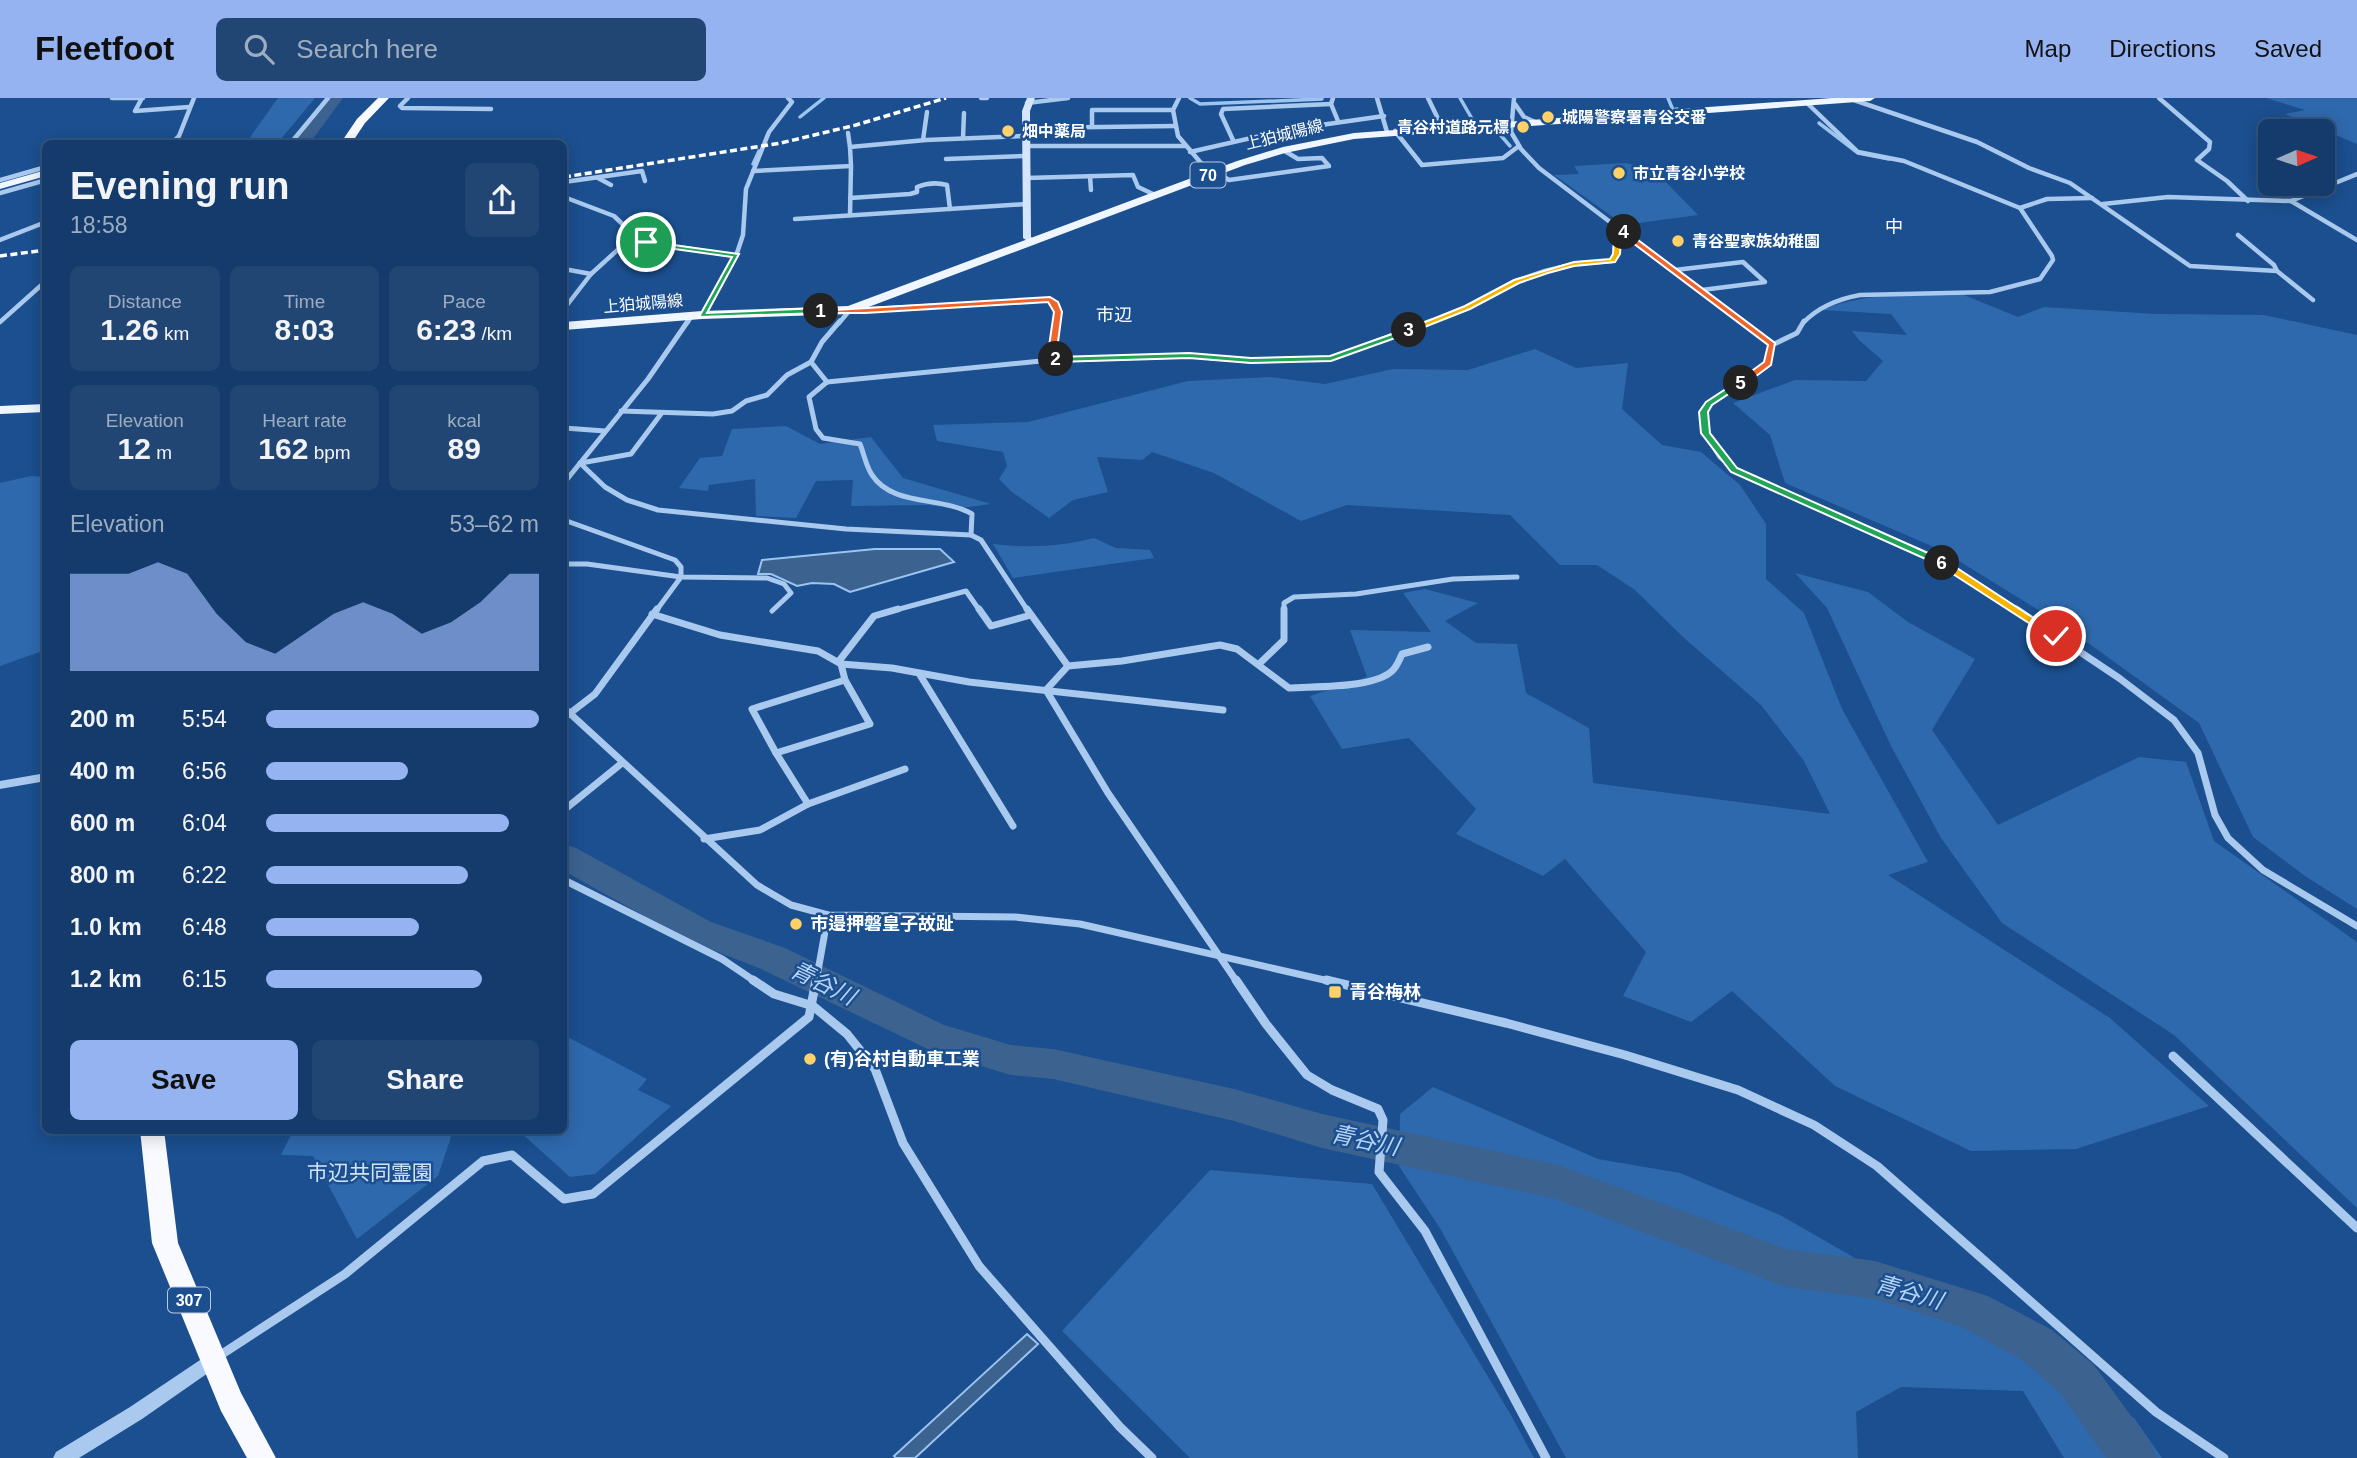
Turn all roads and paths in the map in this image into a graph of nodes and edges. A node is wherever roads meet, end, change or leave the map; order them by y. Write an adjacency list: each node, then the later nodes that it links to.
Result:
1 (112, 98): 2 (street)
2 (142, 98): 21 (street)
3 (194, 98): 21 (street)
4 (328, 98): 38 (street)
5 (384, 98): 39 (highway)
6 (408, 98): 22 (street)
7 (788, 98): 51 (street)
8 (981, 98): 9 (street)
9 (987, 98)
10 (1068, 98): 16 (street)
11 (1179, 98): 23 (street)
12 (1377, 98): 26 (street)
13 (1428, 98): 32 (street)
14 (1870, 98): 17 (main road, 上狛城陽線 / 70)
15 (2159, 98): 72 (street)
16 (1028, 99): 33 (main road)
17 (1851, 99): 20 (main road, 上狛城陽線 / 70); 69 (street)
18 (1333, 100): 27 (street); 41 (street)
19 (1514, 100): 28 (street); 29 (street)
20 (1808, 104): 28 (main road, 上狛城陽線 / 70); 76 (street)
21 (189, 107): 37 (street)
22 (491, 109)
23 (1173, 110): 30 (street); 31 (street)
24 (927, 112): 40 (street)
25 (964, 113): 36 (street)
26 (1384, 116): 27 (street); 34 (street)
27 (1338, 121): 41 (street)
28 (1535, 122): 29 (main road, 上狛城陽線 / 70)
29 (1510, 124): 32 (main road, 上狛城陽線 / 70); 43 (street)
30 (1176, 126): 31 (street); 42 (street)
31 (1092, 127): 33 (street)
32 (1442, 127): 34 (main road, 上狛城陽線 / 70)
33 (1025, 132): 36 (street); 46 (main road)
34 (1391, 132): 43 (street); 45 (main road, 上狛城陽線 / 70)
35 (848, 133): 44 (street)
36 (962, 138): 40 (street)
37 (175, 140)
38 (293, 140)
39 (348, 140)
40 (923, 140): 44 (street)
41 (1233, 140): 47 (street)
42 (1186, 146): 46 (street); 47 (street)
43 (1519, 146): 81 (street)
44 (850, 147): 49 (street)
45 (1283, 150): 52 (main road, 上狛城陽線 / 70); 52 (street)
46 (1025, 151): 48 (street); 57 (main road)
47 (1190, 152): 52 (street)
48 (946, 159)
49 (850, 166): 51 (street); 70 (street)
50 (42, 168): 59 (street)
51 (753, 171): 87 (street)
52 (1215, 172): 68 (main road, 上狛城陽線 / 70)
53 (42, 174): 64 (main road)
54 (2357, 174): 58 (street)
55 (1090, 176): 57 (street); 66 (street); 68 (street)
56 (597, 177): 61 (street); 63 (street); 65 (street)
57 (1026, 178): 74 (main road)
58 (2346, 179): 62 (street); 73 (street)
59 (0, 180)
60 (42, 181): 67 (street)
61 (645, 181)
62 (2357, 181)
63 (567, 182)
64 (0, 186)
65 (611, 186)
66 (1091, 190)
67 (0, 193)
68 (1153, 194): 86 (main road, 上狛城陽線 / 70)
69 (2093, 197): 75 (street); 76 (street)
70 (850, 198): 77 (street); 78 (street)
71 (567, 200): 82 (street)
72 (2248, 201): 73 (street); 75 (street)
73 (2291, 201): 85 (street)
74 (1026, 204): 77 (street); 86 (main road)
75 (2103, 204): 90 (street)
76 (2020, 208): 102 (street)
77 (950, 209): 78 (street)
78 (850, 215): 79 (street)
79 (795, 219)
80 (42, 224): 84 (street)
81 (1623, 232): 89 (street); 103 (street)
82 (634, 235): 87 (street); 91 (street)
83 (2238, 235): 90 (street)
84 (0, 240)
85 (2357, 240)
86 (1033, 242): 96 (main road, 上狛城陽線 / 70)
87 (736, 256): 99 (street)
88 (567, 270): 91 (street)
89 (1675, 270): 93 (street); 93 (street)
90 (2277, 271): 94 (street)
91 (590, 274): 95 (street)
92 (42, 285): 98 (street)
93 (1702, 290): 102 (street)
94 (2313, 300)
95 (567, 305)
96 (850, 310): 99 (main road, 上狛城陽線 / 70); 103 (street); 104 (street)
97 (0, 315): 98 (street)
98 (7, 316): 100 (street)
99 (696, 316): 101 (main road, 上狛城陽線 / 70); 108 (street)
100 (0, 322)
101 (567, 326)
102 (1772, 345): 143 (street)
103 (1051, 360): 105 (street)
104 (810, 362): 105 (street); 109 (street)
105 (827, 382): 115 (street)
106 (42, 407): 107 (main road)
107 (0, 410)
108 (621, 411): 109 (street); 111 (street)
109 (661, 414): 112 (street)
110 (567, 428): 111 (street)
111 (605, 431): 112 (street)
112 (580, 463): 113 (street); 115 (street)
113 (567, 479)
114 (567, 521): 117 (street)
115 (971, 535): 121 (street)
116 (567, 564): 117 (street)
117 (681, 576): 119 (street); 120 (street)
118 (1517, 577): 124 (street)
119 (772, 611)
120 (652, 614): 123 (street); 129 (street)
121 (1031, 614): 123 (street); 125 (street)
122 (1427, 647): 124 (street)
123 (840, 662): 126 (street); 127 (street)
124 (1259, 664): 125 (street)
125 (1068, 666): 128 (street)
126 (920, 675): 128 (street); 139 (street)
127 (845, 680): 132 (street); 132 (street)
128 (1046, 690): 130 (street); 144 (street)
129 (567, 710)
130 (1223, 710)
131 (567, 712): 133 (street)
132 (776, 753): 137 (street)
133 (622, 763): 138 (street); 140 (street)
134 (905, 769): 137 (street)
135 (42, 779): 136 (street)
136 (0, 785)
137 (808, 804): 140 (street)
138 (567, 808)
139 (1013, 826)
140 (704, 839): 142 (street)
141 (567, 882): 145 (street)
142 (828, 915): 144 (street); 145 (street)
143 (2357, 926)
144 (1219, 954): 153 (street); 154 (street)
145 (813, 1006): 149 (street); 152 (street)
146 (2173, 1056): 148 (street)
147 (152, 1134): 149 (highway, 307)
148 (2357, 1228)
149 (212, 1360): 150 (street); 151 (highway, 307)
150 (62, 1458)
151 (262, 1458)
152 (1152, 1458)
153 (1546, 1458)
154 (2224, 1458)

